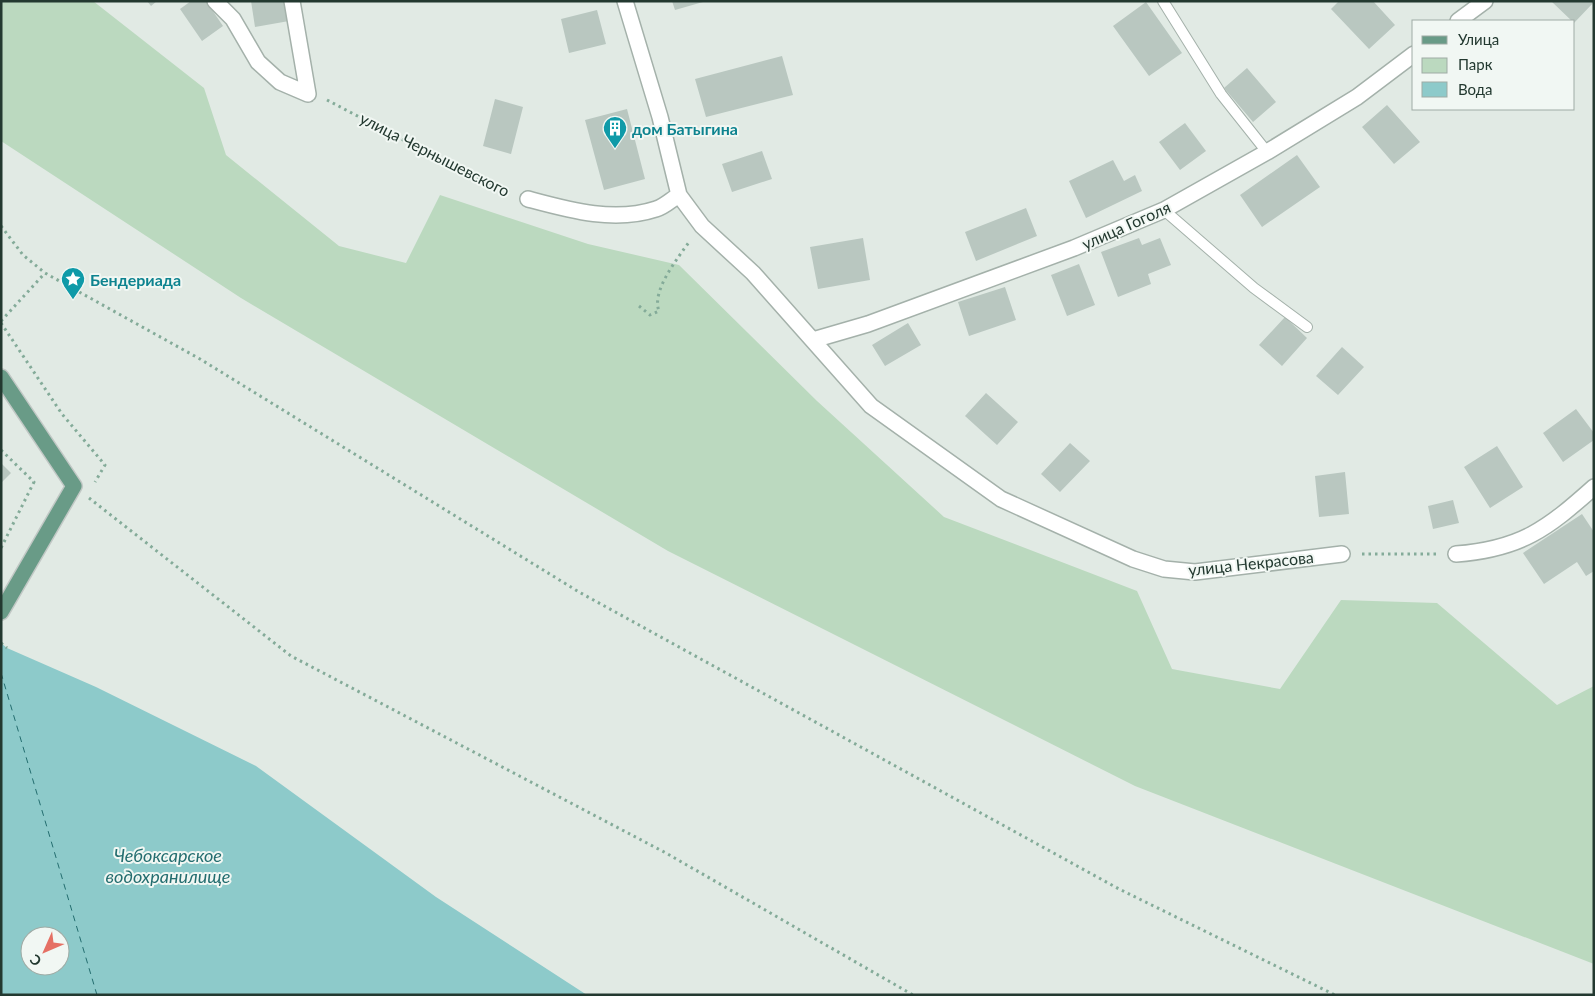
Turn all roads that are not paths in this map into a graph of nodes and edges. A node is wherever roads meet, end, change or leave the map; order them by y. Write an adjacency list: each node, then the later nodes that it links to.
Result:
1 (215, 1): 2 (street)
2 (292, 1)
3 (625, 1): 9 (street)
4 (1163, 1): 8 (lane)
5 (1485, 1): 6 (street)
6 (1459, 20)
7 (1412, 56): 8 (street, улица Гоголя)
8 (1267, 152): 11 (street, улица Гоголя)
9 (679, 195): 10 (street, улица Чернышевского); 13 (street)
10 (528, 199)
11 (1164, 210): 12 (lane); 13 (street, улица Гоголя)
12 (1307, 327)
13 (812, 340): 16 (street, улица Некрасова)
14 (1, 377): 18 (main road)
15 (1594, 486): 17 (street)
16 (1342, 554)
17 (1456, 554)
18 (1, 612)

